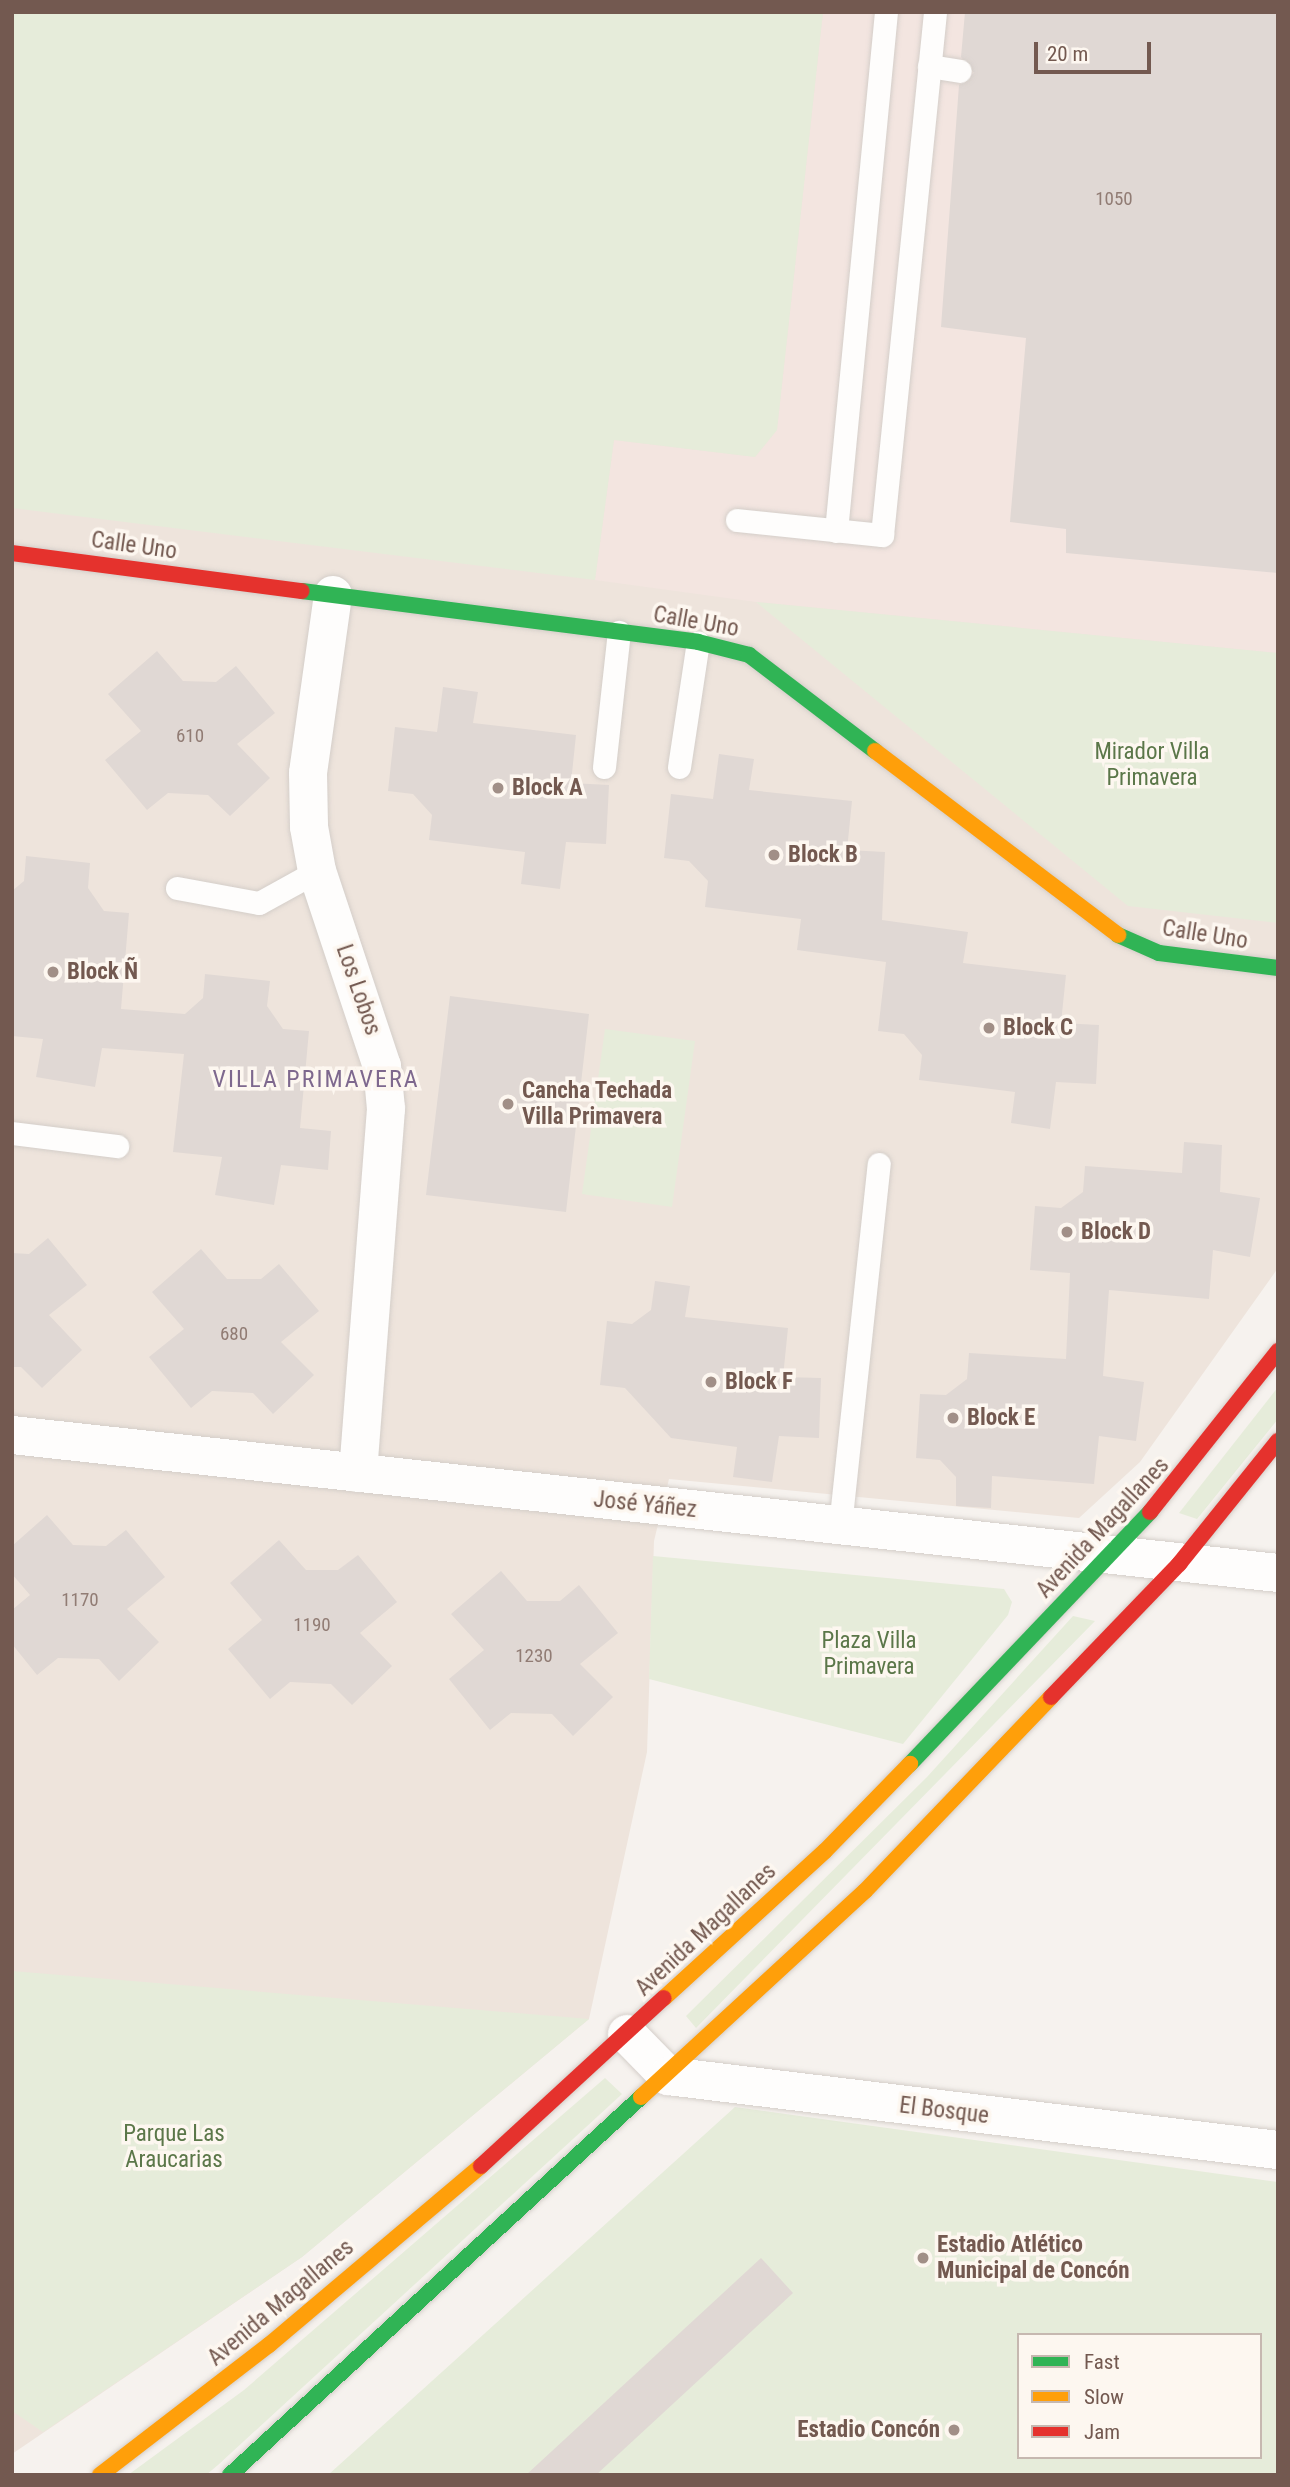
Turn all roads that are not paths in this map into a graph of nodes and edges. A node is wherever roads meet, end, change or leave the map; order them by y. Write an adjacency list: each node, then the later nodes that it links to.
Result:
1 (886, 12): 6 (lane)
2 (935, 12): 3 (lane)
3 (929, 66): 4 (lane); 6 (lane)
4 (960, 71)
5 (737, 520): 6 (lane)
6 (836, 531)
7 (12, 553): 8 (main road, Calle Uno)
8 (333, 595): 9 (main road, Calle Uno); 13 (street, Los Lobos)
9 (619, 632): 10 (main road, Calle Uno); 12 (lane)
10 (698, 642): 11 (lane); 15 (main road, Calle Uno)
11 (679, 766)
12 (604, 767)
13 (317, 871): 14 (lane); 22 (street, Los Lobos)
14 (177, 888)
15 (1278, 968)
16 (12, 1133): 17 (lane)
17 (117, 1146)
18 (879, 1164): 23 (lane)
19 (1278, 1350): 24 (main road, Avenida Magallanes)
20 (12, 1435): 22 (street, José Yáñez)
21 (1278, 1441): 25 (main road)
22 (358, 1474): 23 (street, José Yáñez)
23 (840, 1526): 24 (street, José Yáñez)
24 (1111, 1556): 25 (street, José Yáñez); 27 (main road, Avenida Magallanes)
25 (1179, 1564): 26 (street, José Yáñez); 28 (main road)
26 (1278, 1573)
27 (627, 2034): 28 (street); 30 (main road, Avenida Magallanes)
28 (668, 2076): 29 (street, El Bosque); 31 (main road)
29 (1278, 2150)
30 (100, 2475)
31 (230, 2475)

